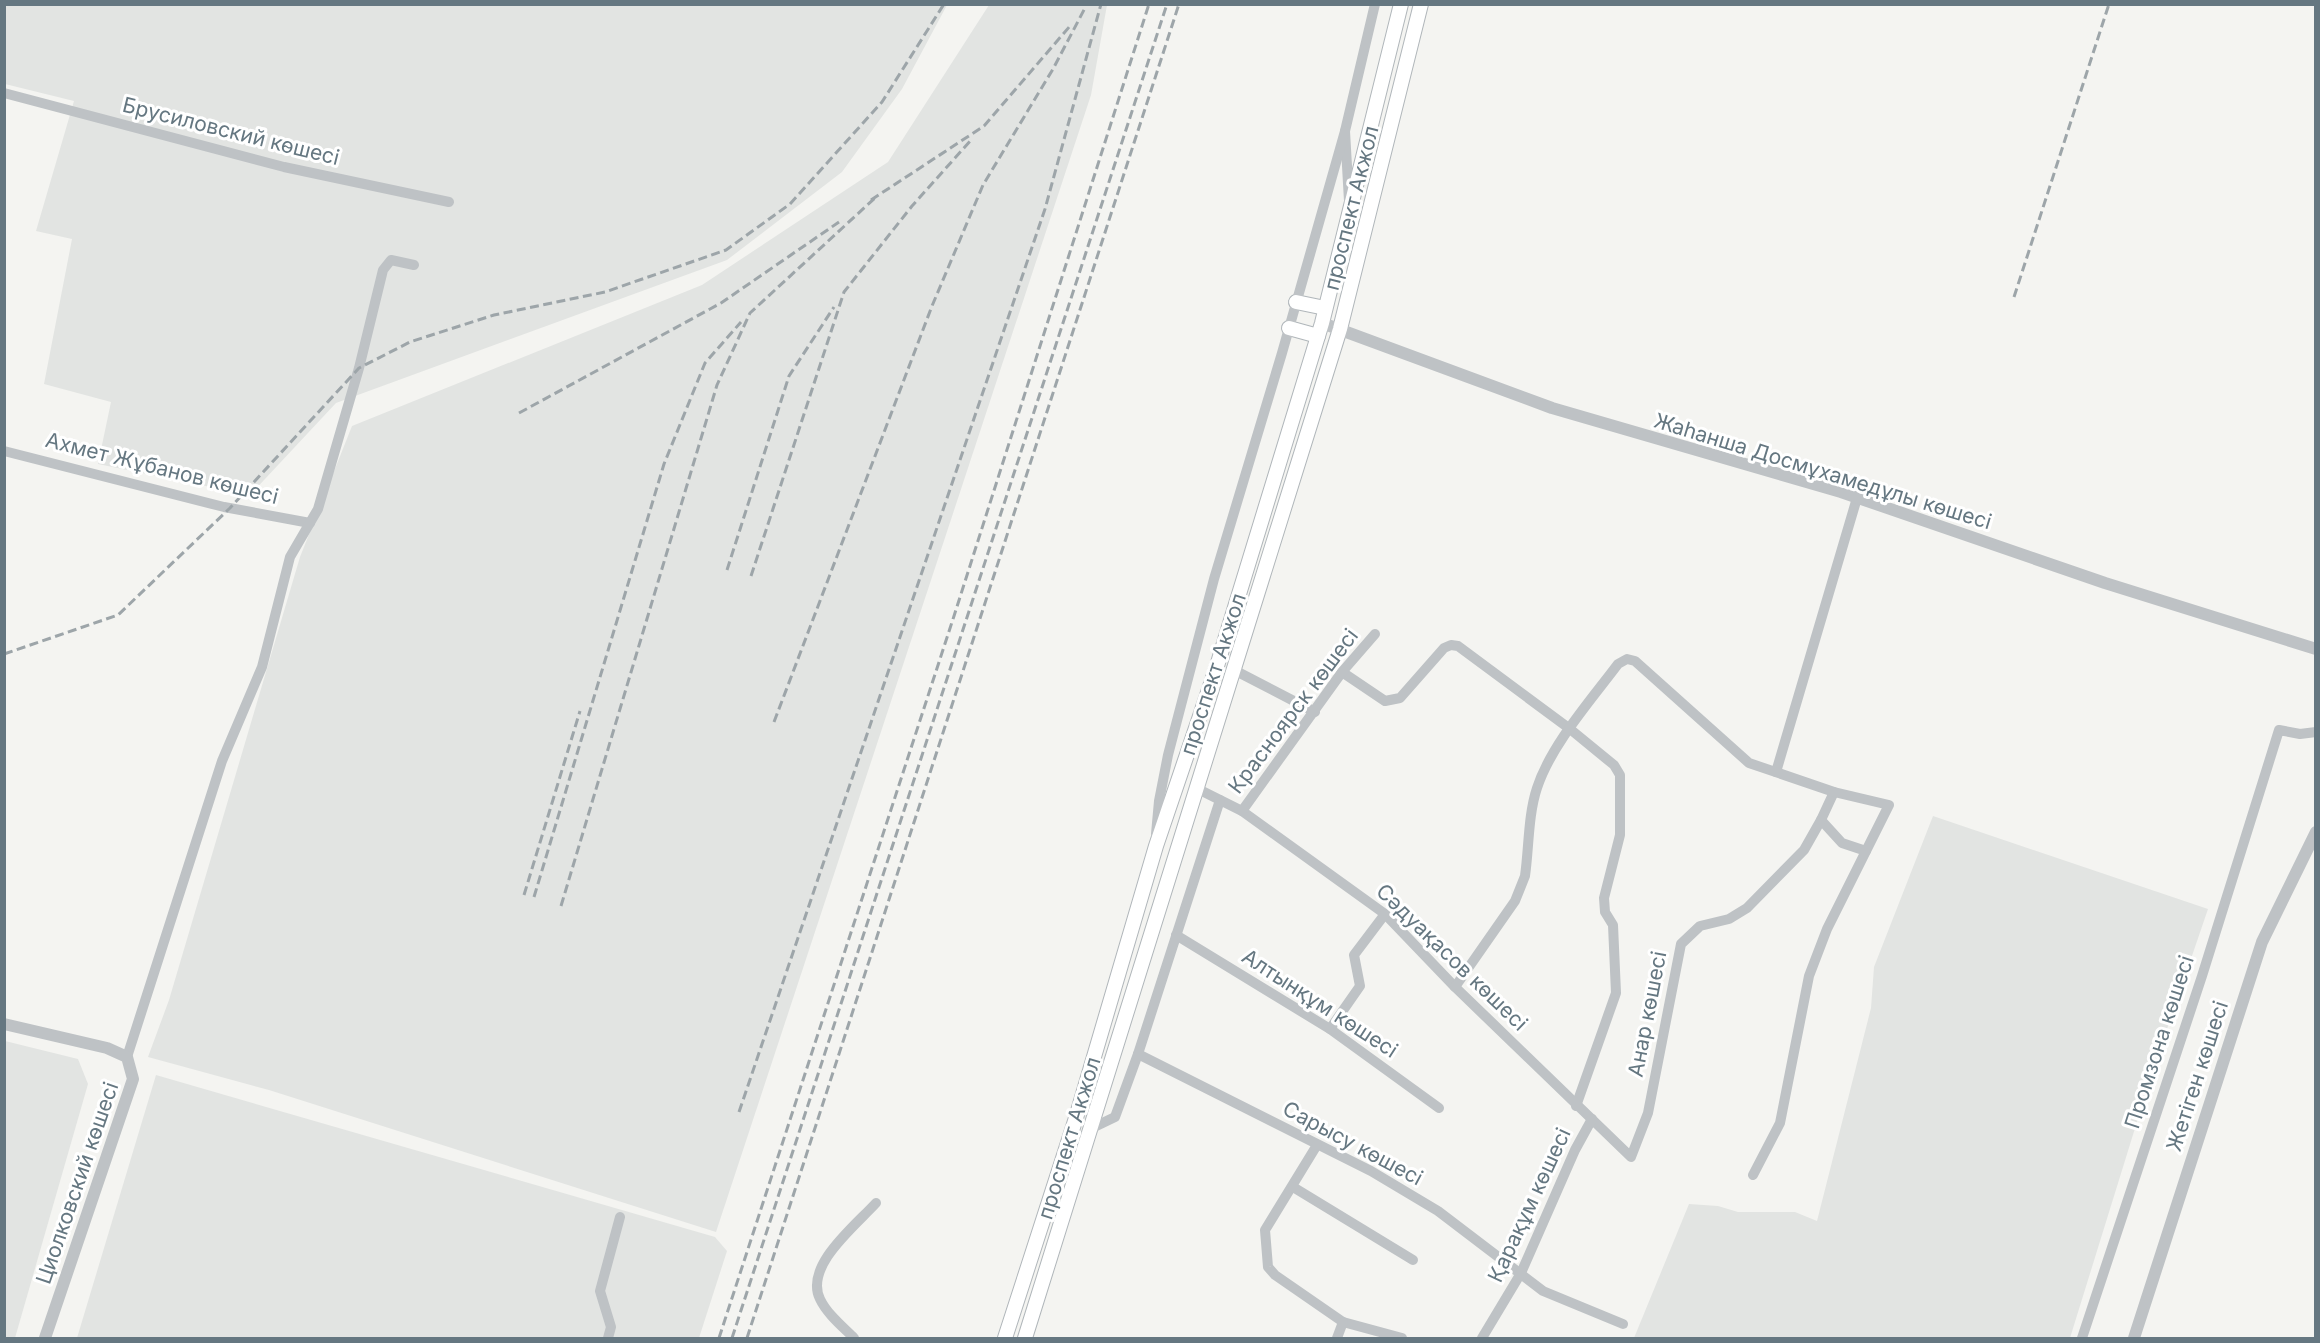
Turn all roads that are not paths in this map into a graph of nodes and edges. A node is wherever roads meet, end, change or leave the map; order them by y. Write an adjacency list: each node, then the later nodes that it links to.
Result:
1 (1375, 4): 5 (street)
2 (1401, 4): 7 (main road, проспект Акжол)
3 (1421, 4): 13 (main road, проспект Акжол)
4 (4, 93): 6 (street, Брусиловский көшесі)
5 (1344, 131): 7 (street); 9 (street)
6 (449, 202)
7 (1350, 214): 10 (main road, проспект Акжол)
8 (414, 265): 17 (street)
9 (1296, 302): 10 (main road); 12 (street)
10 (1325, 308): 11 (main road, проспект Акжол)
11 (1322, 323): 13 (street, Жаһанша Досмұхамедұлы көшесі); 14 (main road, проспект Акжол)
12 (1289, 328): 14 (main road); 34 (street)
13 (1340, 329): 16 (street, Жаһанша Досмұхамедұлы көшесі); 20 (main road, проспект Акжол)
14 (1317, 336): 34 (main road, проспект Акжол)
15 (4, 451): 17 (street, Ахмет Жұбанов көшесі)
16 (1857, 498): 19 (street, Жаһанша Досмұхамедұлы көшесі); 27 (street)
17 (310, 523): 42 (street)
18 (1375, 634): 21 (street, Красноярск көшесі)
19 (2316, 649)
20 (1234, 670): 22 (street); 28 (main road, проспект Акжол)
21 (1342, 672): 22 (street, Красноярск көшесі); 23 (street, Анар көшесі)
22 (1315, 712): 31 (street, Красноярск көшесі)
23 (1570, 729): 27 (street); 38 (street); 43 (street, Анар көшесі)
24 (2316, 732): 25 (street)
25 (2300, 734): 26 (street); 65 (street, Промзона көшесі)
26 (2316, 741)
27 (1776, 772): 29 (street)
28 (1198, 789): 30 (street, Сәдуақасов көшесі); 46 (main road, проспект Акжол)
29 (1834, 792): 32 (street, Анар көшесі); 35 (street)
30 (1220, 800): 31 (street, Сәдуақасов көшесі); 37 (street)
31 (1242, 811): 36 (street, Сәдуақасов көшесі)
32 (1821, 820): 35 (street); 48 (street, Анар көшесі)
33 (2316, 832): 66 (street, Жетіген көшесі)
34 (1156, 846): 60 (main road, проспект Акжол)
35 (1866, 851): 49 (street)
36 (1385, 914): 38 (street, Сәдуақасов көшесі); 40 (street)
37 (1176, 935): 40 (street, Алтынқұм көшесі); 41 (street)
38 (1455, 987): 43 (street, Сәдуақасов көшесі)
39 (4, 1024): 42 (street, Циолковский көшесі)
40 (1330, 1029): 44 (street, Алтынқұм көшесі)
41 (1138, 1054): 46 (street); 47 (street, Сарысу көшесі)
42 (127, 1057): 57 (street, Циолковский көшесі)
43 (1576, 1106): 45 (street, Сәдуақасов көшесі)
44 (1439, 1108)
45 (1592, 1119): 48 (street, Сәдуақасов көшесі); 54 (street, Қарақұм көшесі)
46 (1090, 1129): 61 (main road, проспект Акжол)
47 (1317, 1145): 50 (street); 54 (street, Сарысу көшесі)
48 (1631, 1157)
49 (1753, 1175)
50 (1293, 1187): 53 (street); 55 (street)
51 (876, 1203): 59 (street)
52 (620, 1217): 58 (street)
53 (1413, 1260)
54 (1521, 1273): 56 (street, Сарысу көшесі); 64 (street, Қарақұм көшесі)
55 (1344, 1322): 62 (street); 63 (street)
56 (1623, 1324)
57 (45, 1338)
58 (608, 1338)
59 (854, 1338)
60 (1005, 1338)
61 (1025, 1338)
62 (1337, 1338)
63 (1402, 1338)
64 (1482, 1338)
65 (2082, 1338)
66 (2134, 1338)

